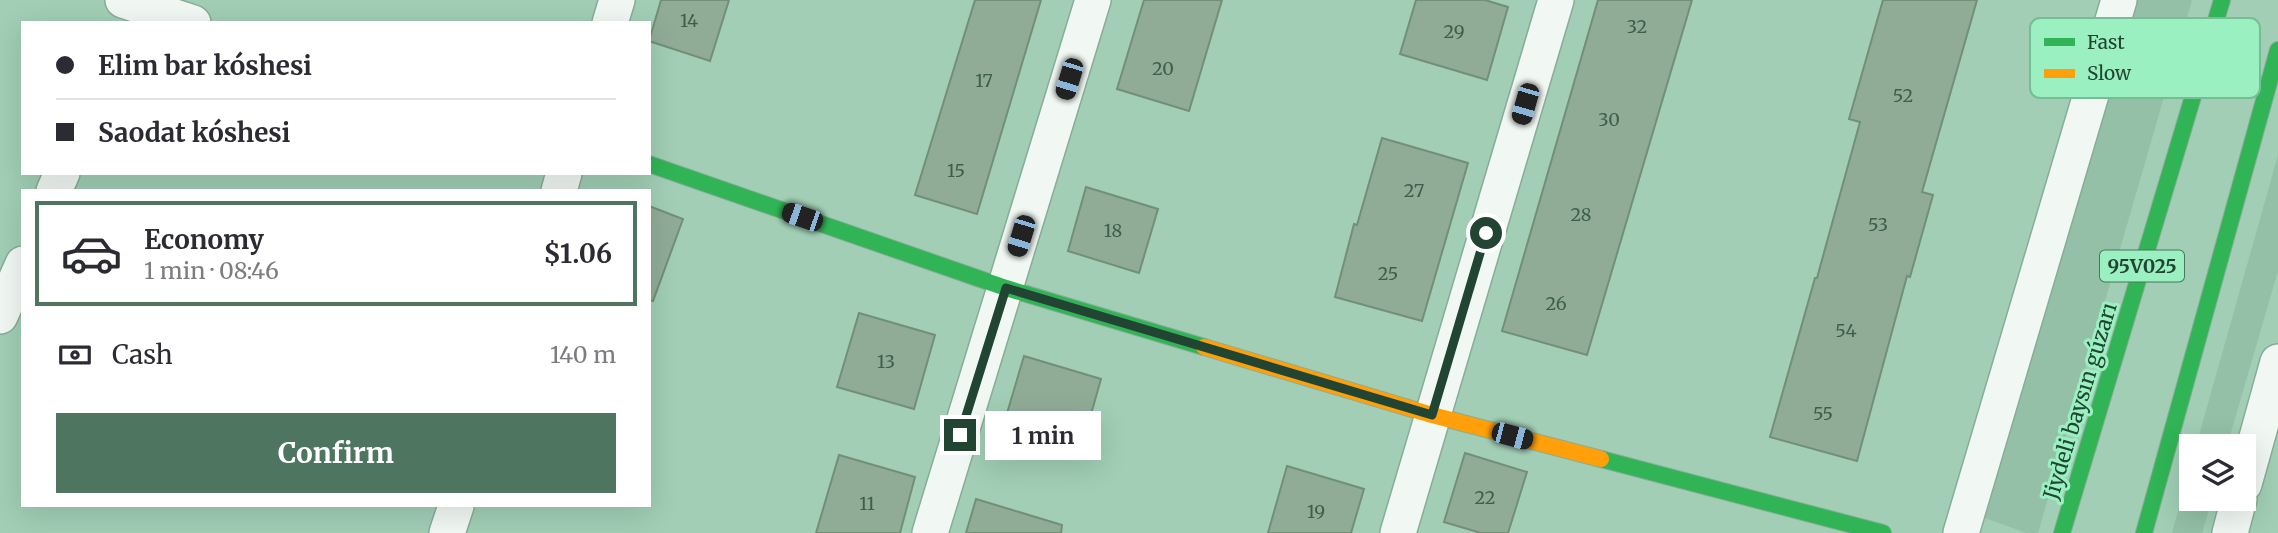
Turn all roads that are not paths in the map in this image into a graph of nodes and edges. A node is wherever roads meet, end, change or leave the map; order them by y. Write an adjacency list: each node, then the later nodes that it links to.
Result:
1 (617, 0): 10 (street)
2 (1093, 0): 16 (street)
3 (1556, 0): 19 (street)
4 (2119, 0): 7 (street)
5 (2222, 0): 8 (street, Jiydeli baysın gúzarı / 95V025)
6 (130, 7): 9 (street)
7 (2114, 18)
8 (2217, 18)
9 (185, 21)
10 (611, 21)
11 (2278, 50): 30 (street, 95V025)
12 (2090, 98): 28 (street)
13 (2193, 98): 29 (street, Jiydeli baysın gúzarı / 95V025)
14 (651, 165): 16 (street)
15 (21, 269): 17 (street)
16 (1006, 288): 19 (street); 25 (street)
17 (1, 316)
18 (2278, 362): 20 (street)
19 (1432, 415): 26 (street); 27 (street)
20 (2268, 431): 21 (street)
21 (2256, 458)
22 (456, 507): 24 (street)
23 (2236, 511): 31 (street)
24 (447, 533)
25 (930, 533)
26 (1398, 533)
27 (1883, 533)
28 (1961, 533)
29 (2062, 533)
30 (2144, 533)
31 (2230, 533)

